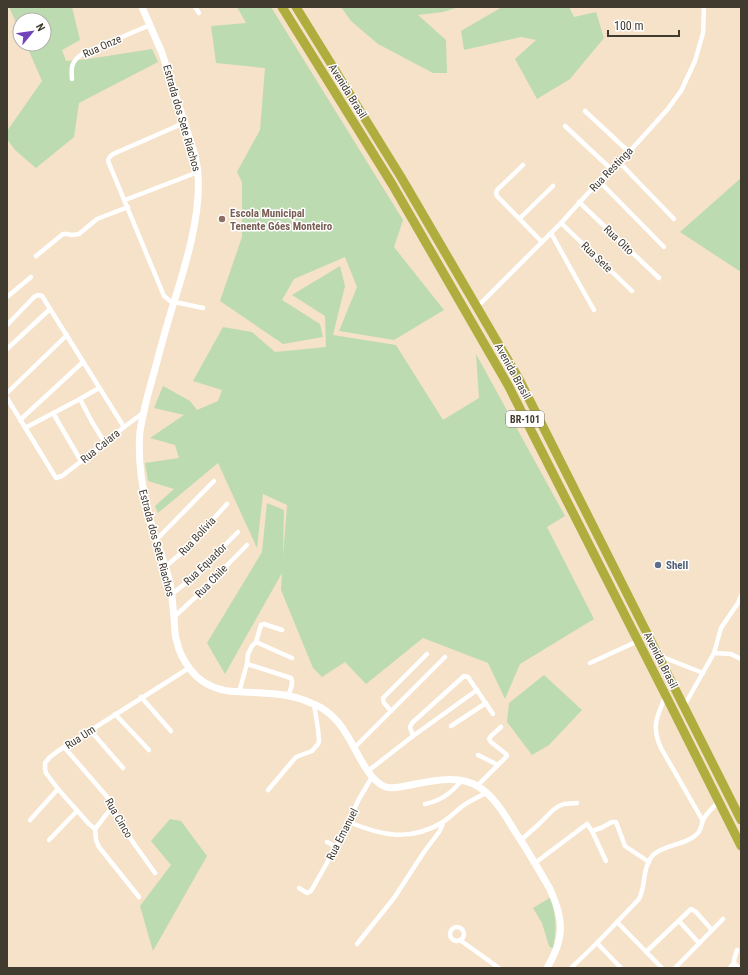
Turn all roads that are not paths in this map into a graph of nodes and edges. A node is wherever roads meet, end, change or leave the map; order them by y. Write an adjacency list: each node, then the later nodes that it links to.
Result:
1 (142, 7): 7 (street, Estrada dos Sete Riachos)
2 (195, 7): 6 (street)
3 (282, 7): 63 (highway, Avenida Brasil / BR-101)
4 (296, 7): 34 (highway, Avenida Brasil / BR-101)
5 (704, 7): 12 (street, Rua Restinga)
6 (199, 13)
7 (150, 25): 8 (street, Rua Onze); 10 (street, Estrada dos Sete Riachos)
8 (72, 79)
9 (584, 111): 12 (street)
10 (184, 124): 16 (street, Estrada dos Sete Riachos); 19 (street)
11 (565, 126): 15 (street)
12 (629, 152): 13 (street, Rua Restinga)
13 (619, 162): 15 (street, Rua Restinga); 23 (street)
14 (524, 165): 22 (street)
15 (611, 169): 17 (street, Rua Restinga)
16 (198, 172): 19 (street); 33 (street, Estrada dos Sete Riachos)
17 (599, 181): 20 (street, Rua Restinga); 27 (street)
18 (553, 186): 22 (street)
19 (125, 200): 21 (street)
20 (579, 202): 24 (street, Rua Restinga); 30 (street, Rua Oito)
21 (128, 207): 28 (street); 33 (street)
22 (520, 218): 26 (street)
23 (674, 219)
24 (561, 223): 25 (street, Rua Restinga); 31 (street, Rua Sete)
25 (551, 233): 26 (street, Rua Restinga); 37 (street)
26 (542, 242): 34 (street, Rua Restinga)
27 (664, 247)
28 (36, 256)
29 (31, 276): 32 (street)
30 (659, 278)
31 (632, 291)
32 (7, 297)
33 (174, 302): 35 (street); 47 (street, Estrada dos Sete Riachos)
34 (477, 307): 67 (highway, Avenida Brasil / BR-101)
35 (203, 308)
36 (50, 309): 38 (street); 39 (street); 40 (street)
37 (594, 310)
38 (7, 325)
39 (67, 335): 41 (street); 43 (street)
40 (7, 349)
41 (83, 362): 42 (street); 48 (street)
42 (99, 388): 45 (street); 49 (street)
43 (7, 393)
44 (7, 398): 48 (street)
45 (80, 400): 46 (street); 51 (street)
46 (53, 413): 50 (street); 52 (street)
47 (143, 413): 49 (street, Rua Caiara); 56 (street, Estrada dos Sete Riachos)
48 (20, 420): 50 (street)
49 (124, 427): 51 (street, Rua Caiara)
50 (25, 428): 52 (street, Rua Caiara)
51 (105, 443): 52 (street, Rua Caiara)
52 (81, 461)
53 (214, 481): 56 (street)
54 (227, 504): 58 (street, Rua Bolívia)
55 (238, 532): 59 (street, Rua Equador)
56 (156, 540): 58 (street, Estrada dos Sete Riachos)
57 (247, 545): 61 (street, Rua Chile)
58 (165, 568): 59 (street, Estrada dos Sete Riachos)
59 (172, 594): 61 (street, Estrada dos Sete Riachos)
60 (741, 599): 65 (street)
61 (174, 617): 73 (street, Estrada dos Sete Riachos)
62 (282, 630): 64 (street)
63 (638, 641): 71 (street); 78 (highway, Avenida Brasil / BR-101)
64 (256, 642): 69 (street); 72 (street)
65 (714, 653): 70 (street); 74 (street)
66 (427, 654): 83 (street)
67 (658, 655): 74 (street, Avenida Brasil); 82 (highway, Avenida Brasil / BR-101)
68 (445, 657): 83 (street)
69 (292, 658)
70 (741, 659)
71 (590, 662)
72 (247, 664): 76 (street); 77 (street)
73 (189, 668): 76 (street, Estrada dos Sete Riachos); 79 (street, Rua Um)
74 (703, 673): 82 (street)
75 (477, 690): 80 (street); 90 (street); 90 (street)
76 (239, 692): 77 (street, Estrada dos Sete Riachos)
77 (288, 696): 81 (street, Estrada dos Sete Riachos)
78 (666, 696): 103 (highway, Avenida Brasil / BR-101); 111 (street)
79 (141, 697): 84 (street, Rua Um); 89 (street)
80 (486, 703): 85 (street); 86 (street)
81 (314, 704): 92 (street, Estrada dos Sete Riachos); 101 (street)
82 (683, 706): 107 (highway, Avenida Brasil / BR-101)
83 (391, 711): 92 (street)
84 (115, 714): 88 (street, Rua Um); 93 (street)
85 (493, 714)
86 (451, 726)
87 (502, 728): 95 (street)
88 (90, 730): 91 (street, Rua Um); 96 (street)
89 (171, 731)
90 (414, 736): 97 (street)
91 (64, 747): 100 (street, Rua Um); 106 (street, Rua Cinco)
92 (354, 747): 97 (street, Estrada dos Sete Riachos)
93 (149, 750)
94 (478, 756): 95 (street)
95 (498, 765): 99 (street)
96 (123, 768)
97 (370, 774): 98 (street, Estrada dos Sete Riachos); 112 (street, Rua Emanuel)
98 (461, 781): 99 (street, Estrada dos Sete Riachos); 105 (street)
99 (477, 786): 102 (street, Estrada dos Sete Riachos)
100 (58, 789): 108 (street, Rua Um); 109 (street)
101 (268, 790)
102 (486, 793): 113 (street); 117 (street, Estrada dos Sete Riachos)
103 (719, 802): 111 (street); 119 (highway, Avenida Brasil / BR-101)
104 (578, 803): 117 (street)
105 (424, 804)
106 (112, 806): 114 (street); 124 (street, Rua Cinco)
107 (739, 808): 110 (highway, Avenida Brasil / BR-101)
108 (77, 811): 114 (street, Rua Um); 116 (street)
109 (30, 820)
110 (741, 820)
111 (703, 821): 122 (street)
112 (349, 822): 113 (street); 120 (street, Rua Emanuel)
113 (442, 822): 134 (street)
114 (95, 829): 126 (street)
115 (592, 831): 121 (street); 122 (street); 123 (street)
116 (49, 840)
117 (521, 840): 123 (street, Estrada dos Sete Riachos)
118 (327, 842): 120 (street)
119 (741, 846)
120 (336, 848): 125 (street, Rua Emanuel)
121 (606, 861)
122 (649, 862): 129 (street)
123 (535, 863): 139 (street, Estrada dos Sete Riachos)
124 (154, 873)
125 (299, 888)
126 (139, 897)
127 (723, 919): 130 (street)
128 (679, 921): 130 (street); 133 (street); 136 (street)
129 (617, 922): 132 (street); 136 (street)
130 (712, 930): 133 (street)
131 (460, 940): 138 (street)
132 (597, 943): 140 (street); 141 (street)
133 (699, 943): 143 (street)
134 (357, 944)
135 (738, 950): 137 (street)
136 (646, 952): 142 (street)
137 (732, 965): 144 (street)
138 (499, 968)
139 (547, 968)
140 (572, 968)
141 (621, 968)
142 (662, 968)
143 (675, 968)
144 (739, 968)

